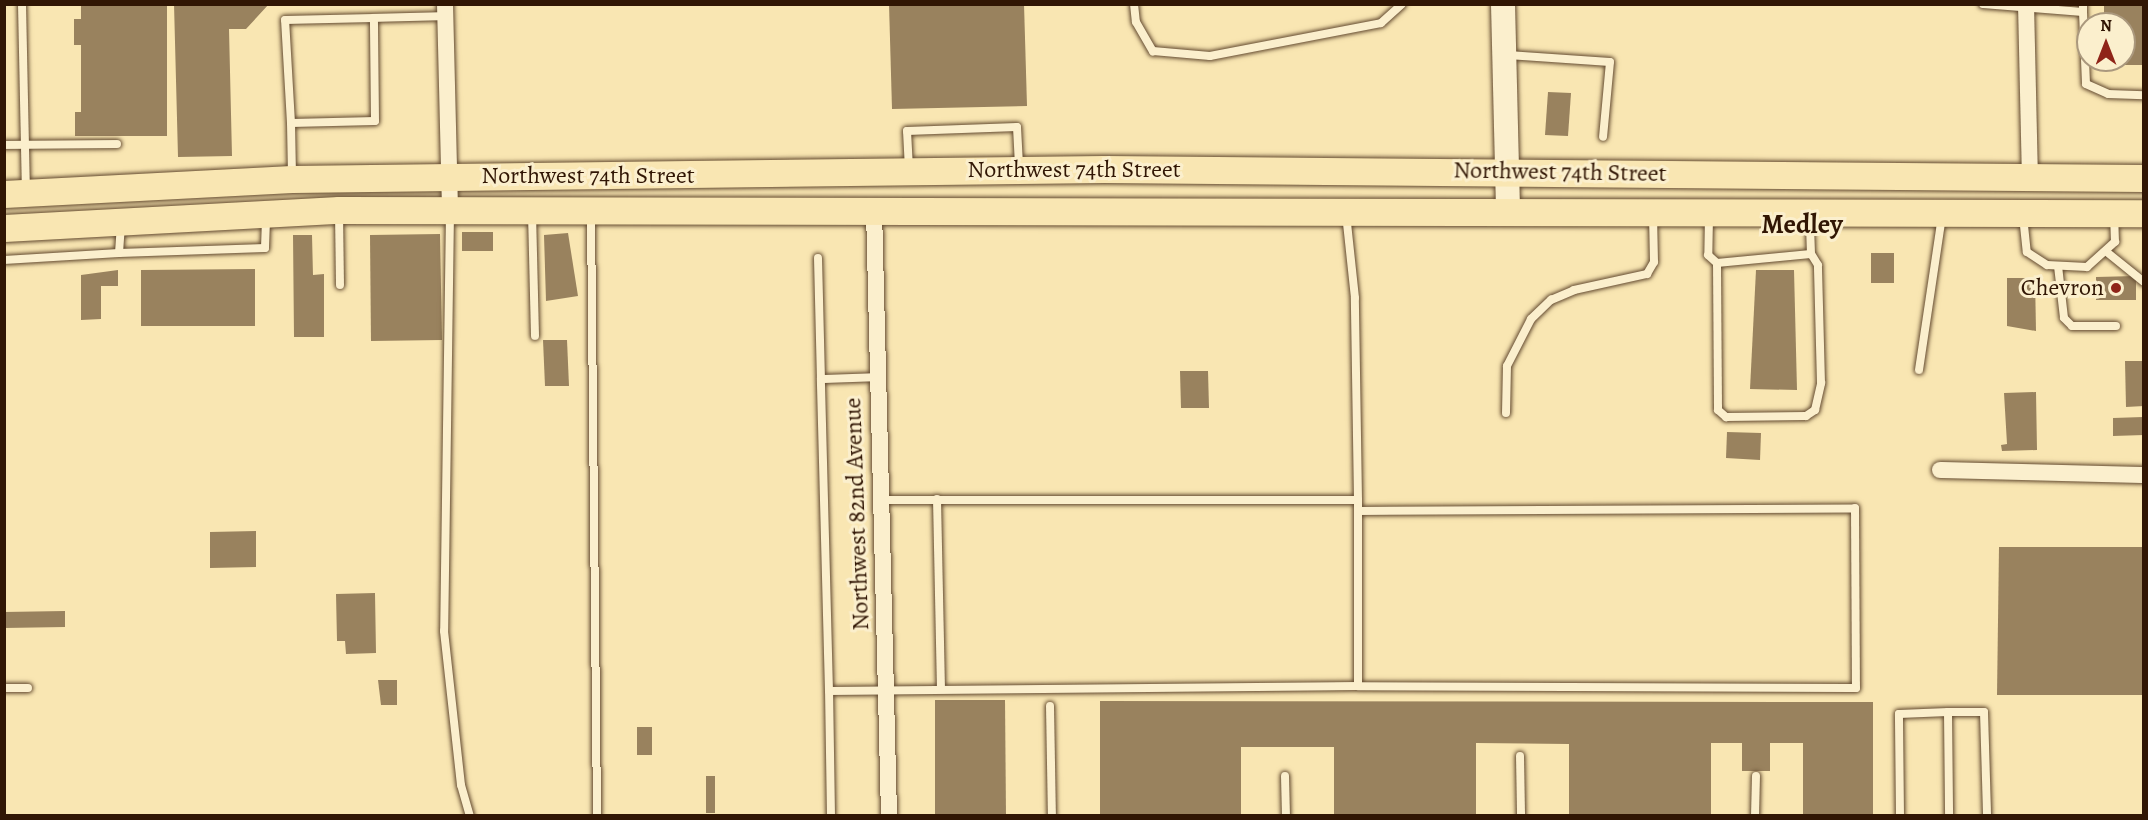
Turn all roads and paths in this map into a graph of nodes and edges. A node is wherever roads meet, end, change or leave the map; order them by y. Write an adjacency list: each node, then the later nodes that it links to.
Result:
1 (22, 4): 16 (lane)
2 (1134, 4): 3 (lane)
3 (1402, 4)
4 (1503, 4): 10 (main road)
5 (1983, 4): 6 (lane)
6 (2026, 7): 7 (lane); 24 (street)
7 (2083, 8): 11 (lane)
8 (445, 10): 9 (lane); 20 (street)
9 (374, 18): 12 (lane); 12 (lane)
10 (1504, 55): 13 (lane); 18 (main road)
11 (2144, 95)
12 (291, 123): 21 (lane)
13 (1604, 137)
14 (117, 144): 16 (lane)
15 (4, 145): 16 (lane)
16 (24, 145): 25 (lane)
17 (1020, 170): 18 (main road, Northwest 74th Street); 19 (main road, Northwest 74th Street); 19 (lane)
18 (1507, 170): 22 (main road, Northwest 74th Street); 32 (main road)
19 (910, 171): 20 (main road, Northwest 74th Street)
20 (450, 177): 21 (main road, Northwest 74th Street); 29 (street)
21 (292, 178): 25 (main road, Northwest 74th Street)
22 (1865, 178): 24 (main road, Northwest 74th Street); 38 (main road)
23 (2144, 178): 24 (main road, Northwest 74th Street)
24 (2030, 179)
25 (15, 193)
26 (532, 209): 27 (main road, Northwest 74th Street); 29 (main road, Northwest 74th Street); 53 (lane)
27 (591, 209): 30 (main road, Northwest 74th Street); 76 (lane)
28 (339, 210): 29 (main road, Northwest 74th Street); 31 (main road, Northwest 74th Street); 51 (lane)
29 (450, 210): 75 (lane)
30 (874, 210): 36 (main road, Northwest 74th Street); 55 (street, Northwest 82nd Avenue)
31 (266, 212): 41 (main road, Northwest 74th Street); 43 (lane)
32 (1508, 212): 36 (main road, Northwest 74th Street); 37 (main road, Northwest 74th Street)
33 (1709, 212): 37 (main road, Northwest 74th Street); 38 (main road, Northwest 74th Street); 48 (lane)
34 (1942, 212): 35 (main road, Northwest 74th Street); 38 (main road, Northwest 74th Street); 54 (lane)
35 (2023, 212): 39 (main road, Northwest 74th Street); 49 (lane)
36 (1346, 213): 62 (lane)
37 (1653, 213): 57 (lane)
38 (1810, 213): 45 (lane)
39 (2114, 213): 40 (main road, Northwest 74th Street); 44 (lane)
40 (2144, 213)
41 (122, 220): 42 (main road, Northwest 74th Street); 43 (lane)
42 (4, 228)
43 (119, 253): 47 (lane)
44 (2108, 253): 49 (lane); 50 (lane)
45 (1811, 255): 48 (lane); 48 (lane)
46 (818, 258): 56 (lane)
47 (4, 260)
48 (1717, 264)
49 (2058, 266): 52 (lane)
50 (2144, 282)
51 (340, 285)
52 (2116, 326)
53 (536, 336)
54 (1919, 370)
55 (877, 377): 56 (lane); 61 (street, Northwest 82nd Avenue)
56 (821, 379): 69 (lane)
57 (1506, 413)
58 (1940, 470): 59 (street)
59 (2144, 475)
60 (937, 499): 61 (lane); 62 (lane); 67 (lane)
61 (880, 500): 68 (street, Northwest 82nd Avenue)
62 (1358, 500): 63 (lane)
63 (1358, 512): 64 (lane); 64 (lane)
64 (1358, 686): 67 (lane)
65 (4, 688): 66 (lane)
66 (28, 688)
67 (941, 689): 68 (lane)
68 (886, 690): 69 (lane); 78 (street, Northwest 82nd Avenue)
69 (829, 691): 77 (lane)
70 (1050, 706): 79 (lane)
71 (1948, 712): 83 (lane); 84 (lane); 85 (lane)
72 (1520, 756): 81 (lane)
73 (1285, 776): 80 (lane)
74 (1756, 776): 82 (lane)
75 (470, 816)
76 (597, 816)
77 (831, 816)
78 (889, 816)
79 (1052, 816)
80 (1286, 816)
81 (1521, 816)
82 (1755, 816)
83 (1900, 816)
84 (1949, 816)
85 (1987, 816)

